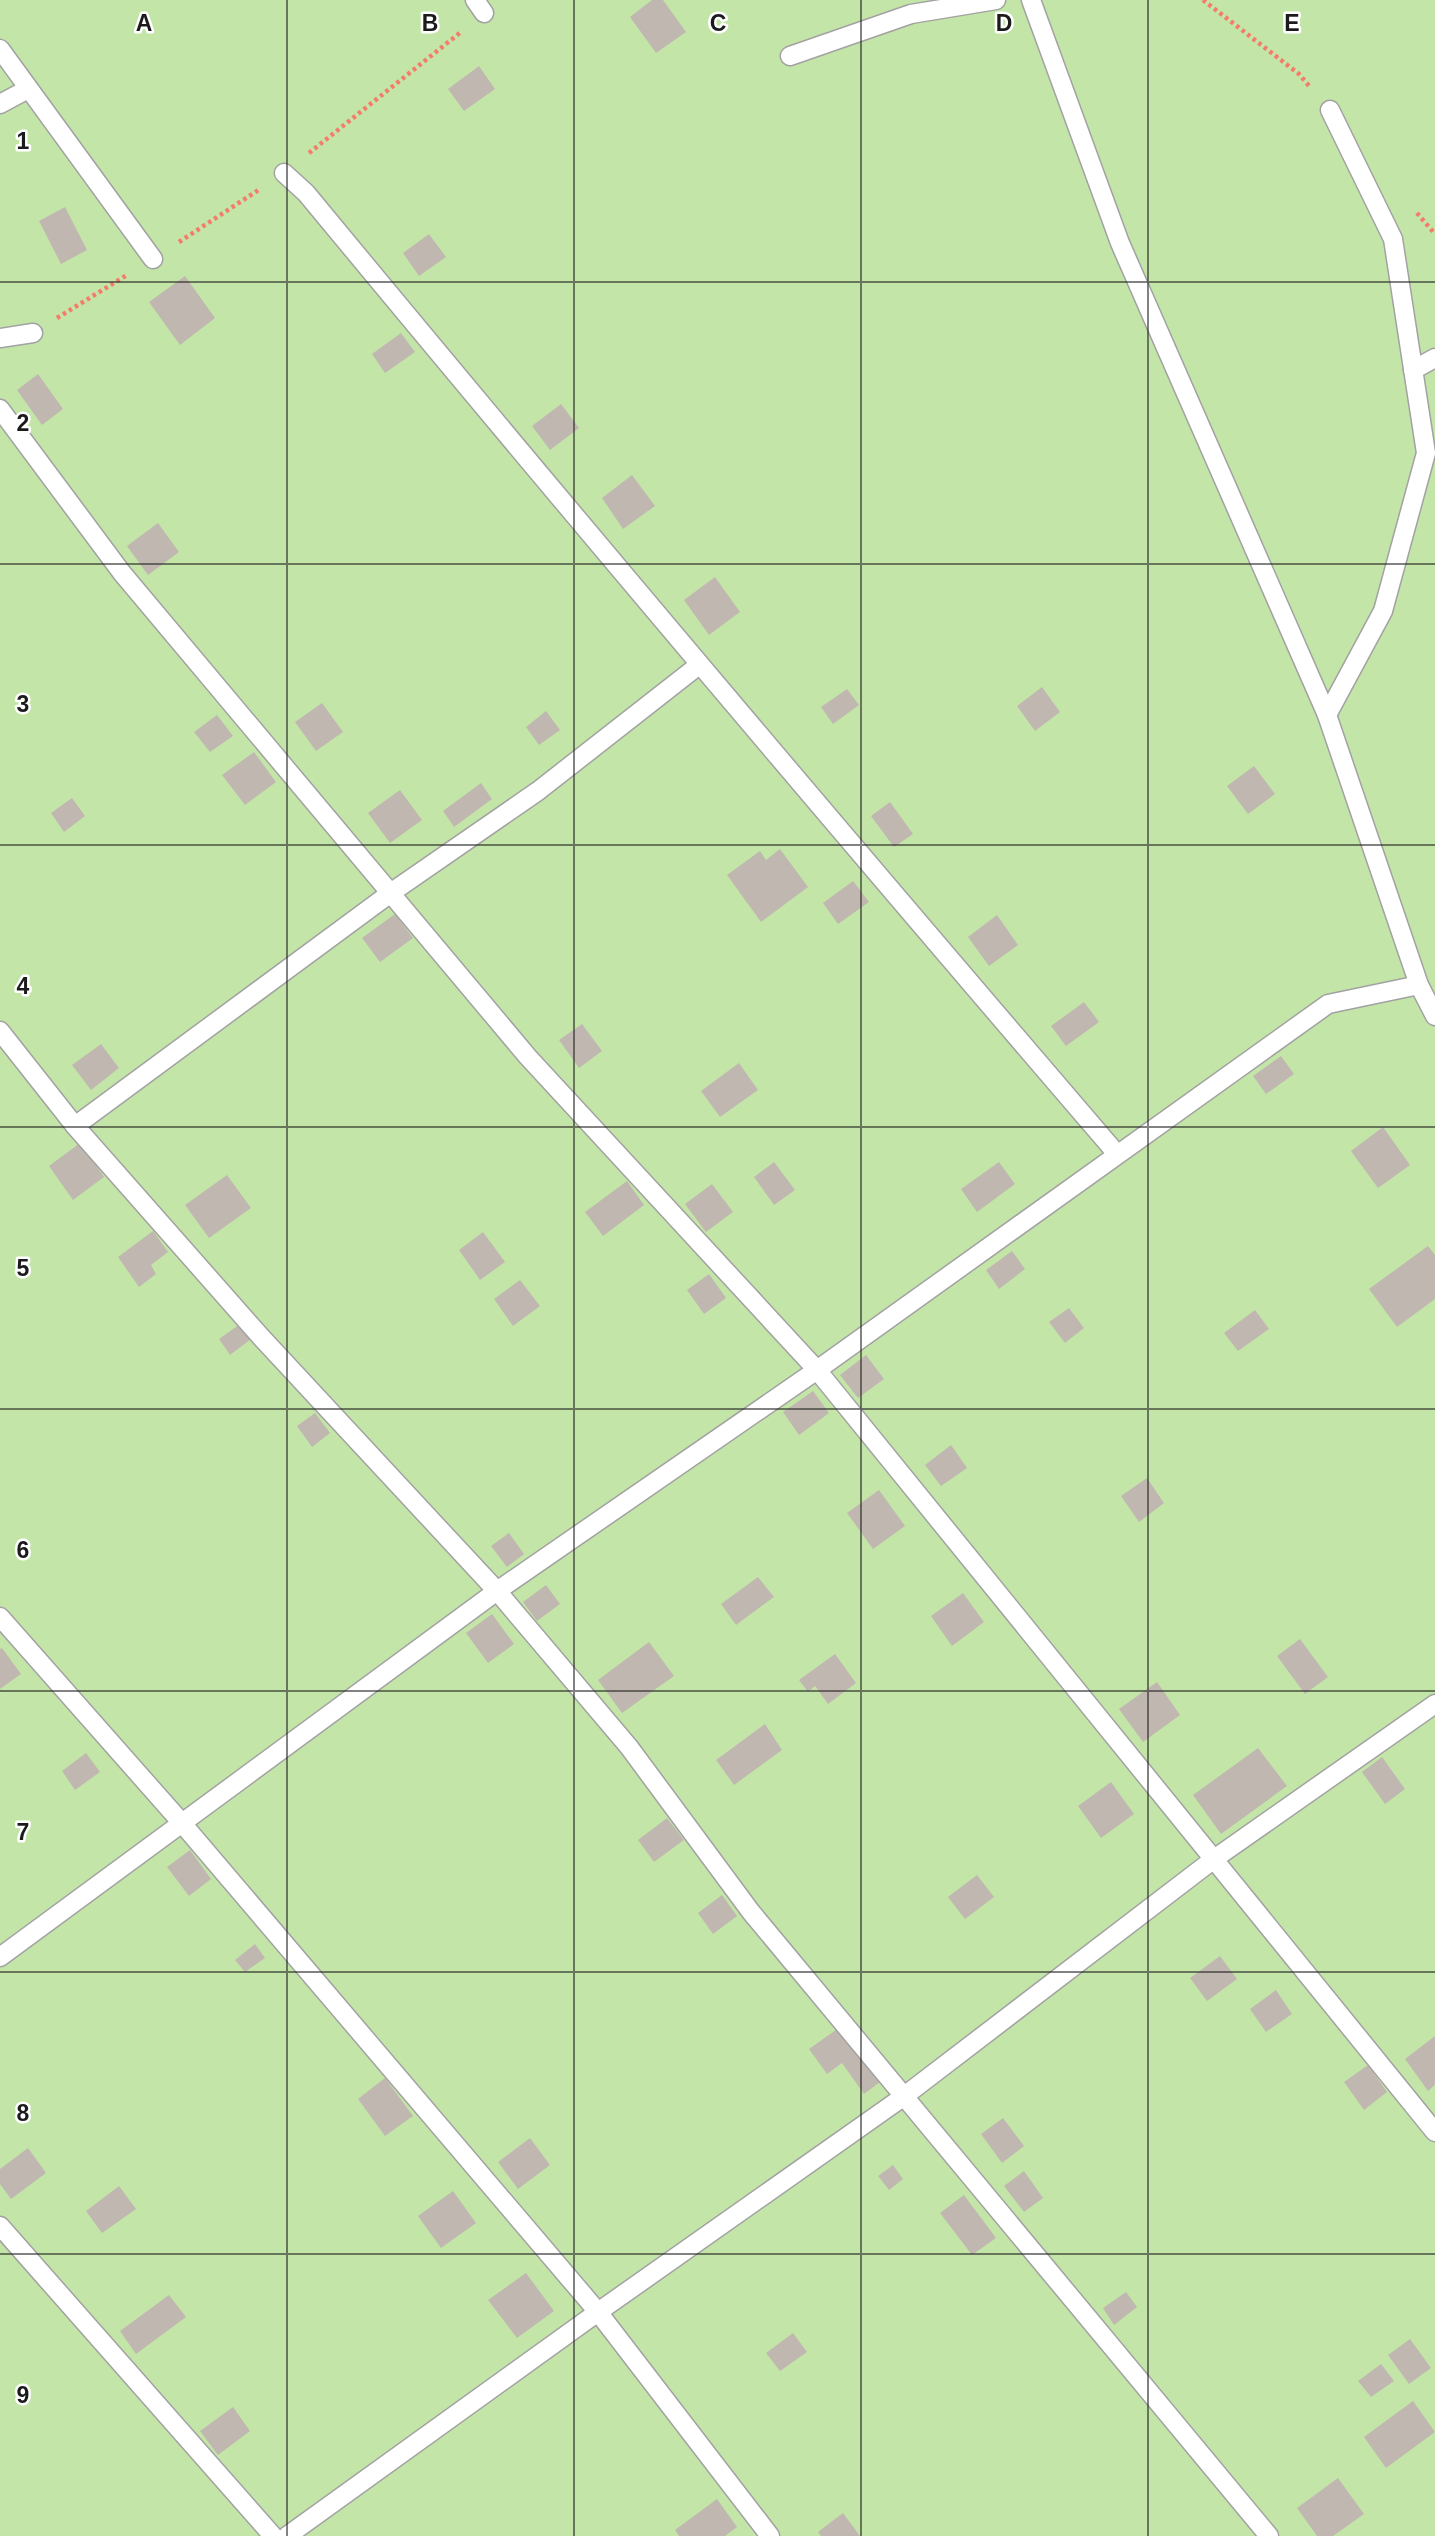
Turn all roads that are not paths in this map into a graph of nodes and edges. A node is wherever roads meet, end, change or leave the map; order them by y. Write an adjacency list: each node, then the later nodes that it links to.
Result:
1 (996, 0): 4 (lane)
2 (1031, 0): 16 (lane)
3 (0, 49): 5 (lane)
4 (790, 56)
5 (28, 89): 6 (lane); 9 (lane)
6 (0, 104)
7 (1330, 110): 13 (lane)
8 (284, 173): 15 (lane)
9 (153, 259)
10 (33, 333): 11 (lane)
11 (0, 338)
12 (1435, 358): 13 (lane)
13 (1413, 370): 16 (lane)
14 (0, 409): 17 (lane)
15 (699, 665): 17 (lane); 22 (lane)
16 (1327, 715): 18 (lane)
17 (392, 892): 21 (lane); 23 (lane)
18 (1419, 985): 19 (lane); 22 (lane)
19 (1435, 1016)
20 (0, 1031): 21 (lane)
21 (75, 1126): 24 (lane)
22 (1117, 1154): 23 (lane)
23 (817, 1370): 24 (lane); 28 (lane)
24 (497, 1591): 27 (lane); 30 (lane)
25 (0, 1618): 27 (lane)
26 (1435, 1704): 28 (lane)
27 (181, 1822): 29 (lane); 33 (lane)
28 (1214, 1859): 30 (lane); 31 (lane)
29 (0, 1957)
30 (903, 2097): 33 (lane); 37 (lane)
31 (1435, 2132)
32 (0, 2226): 34 (lane)
33 (598, 2312): 35 (lane); 36 (lane)
34 (273, 2536)
35 (287, 2536)
36 (770, 2536)
37 (1269, 2536)

